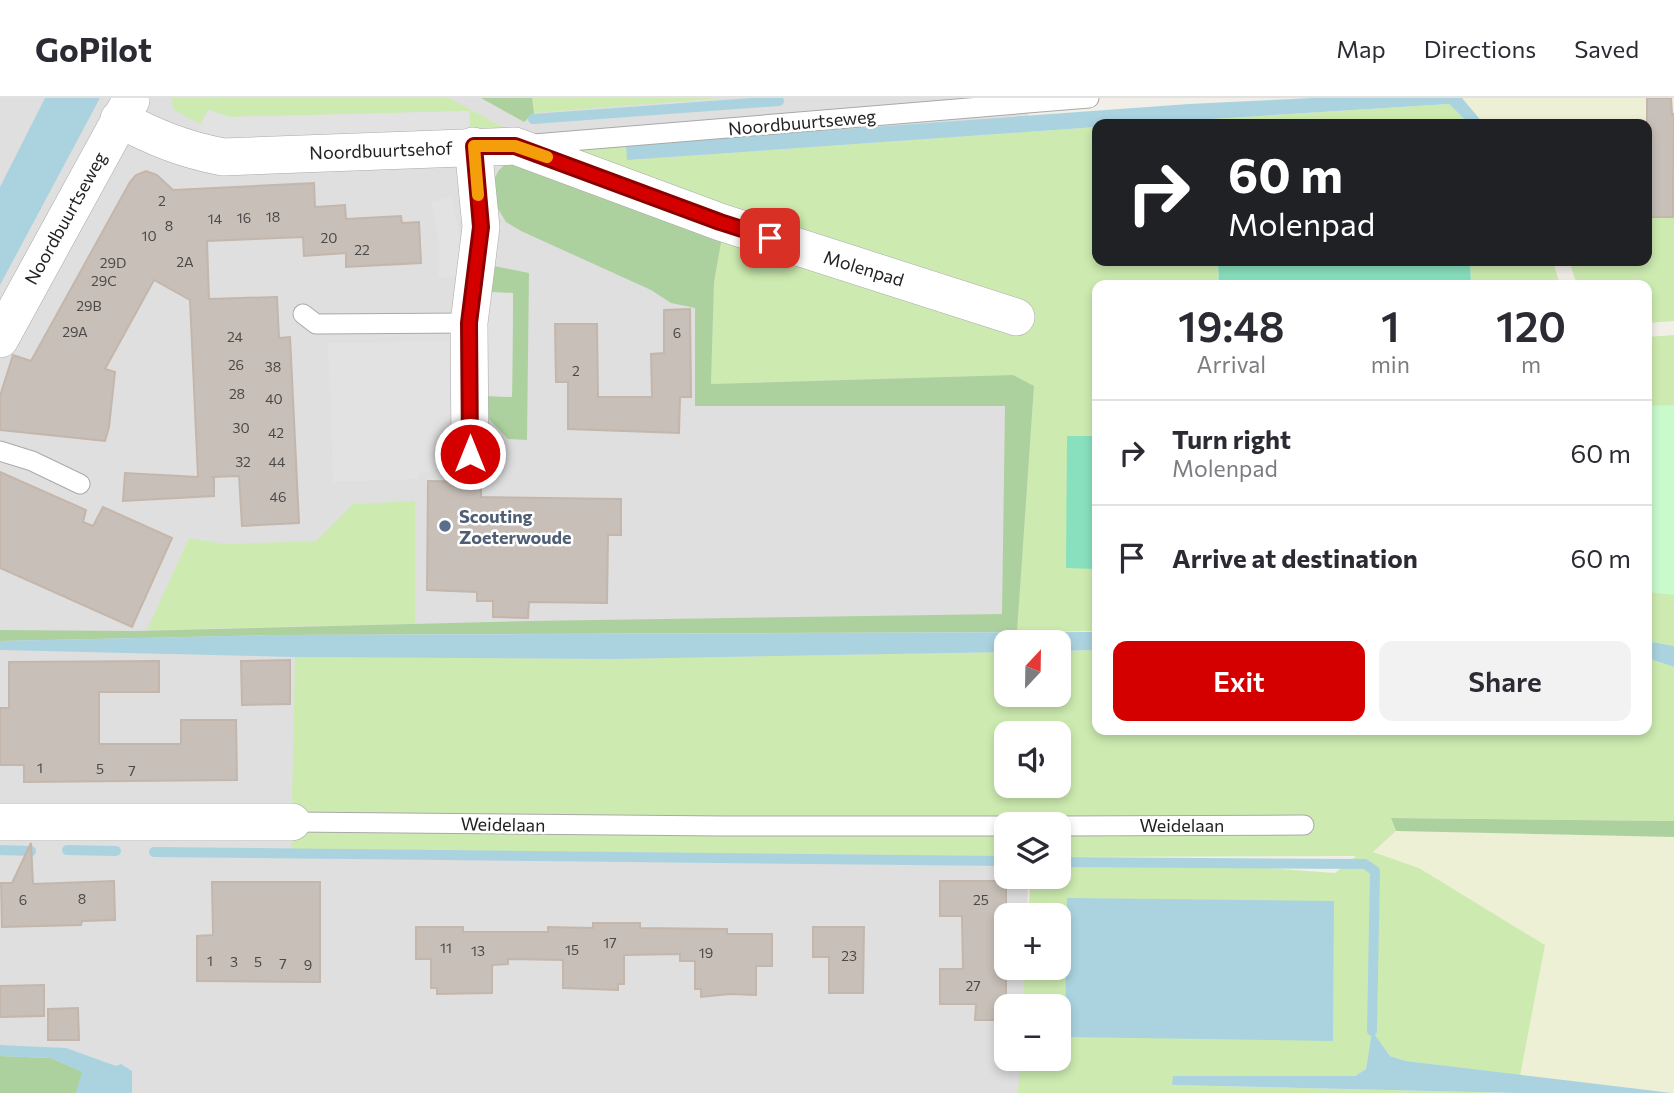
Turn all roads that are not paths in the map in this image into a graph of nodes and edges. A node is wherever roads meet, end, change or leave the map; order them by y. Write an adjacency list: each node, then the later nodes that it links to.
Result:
1 (1089, 98): 4 (lane, Noordbuurtseweg)
2 (126, 109): 3 (street, Noordbuurtsehof); 8 (street, Noordbuurtseweg)
3 (474, 146): 4 (street, Molenpad); 7 (street, Noordbuurtsehof)
4 (515, 146): 6 (street, Molenpad)
5 (303, 314): 7 (lane)
6 (1016, 317)
7 (469, 323): 10 (street, Noordbuurtsehof)
8 (0, 339)
9 (0, 451): 11 (lane)
10 (470, 454)
11 (80, 484)
12 (0, 822): 13 (street, Weidelaan)
13 (292, 822): 15 (lane, Weidelaan)
14 (1304, 825): 16 (lane, Weidelaan)
15 (994, 826)
16 (1071, 826)

